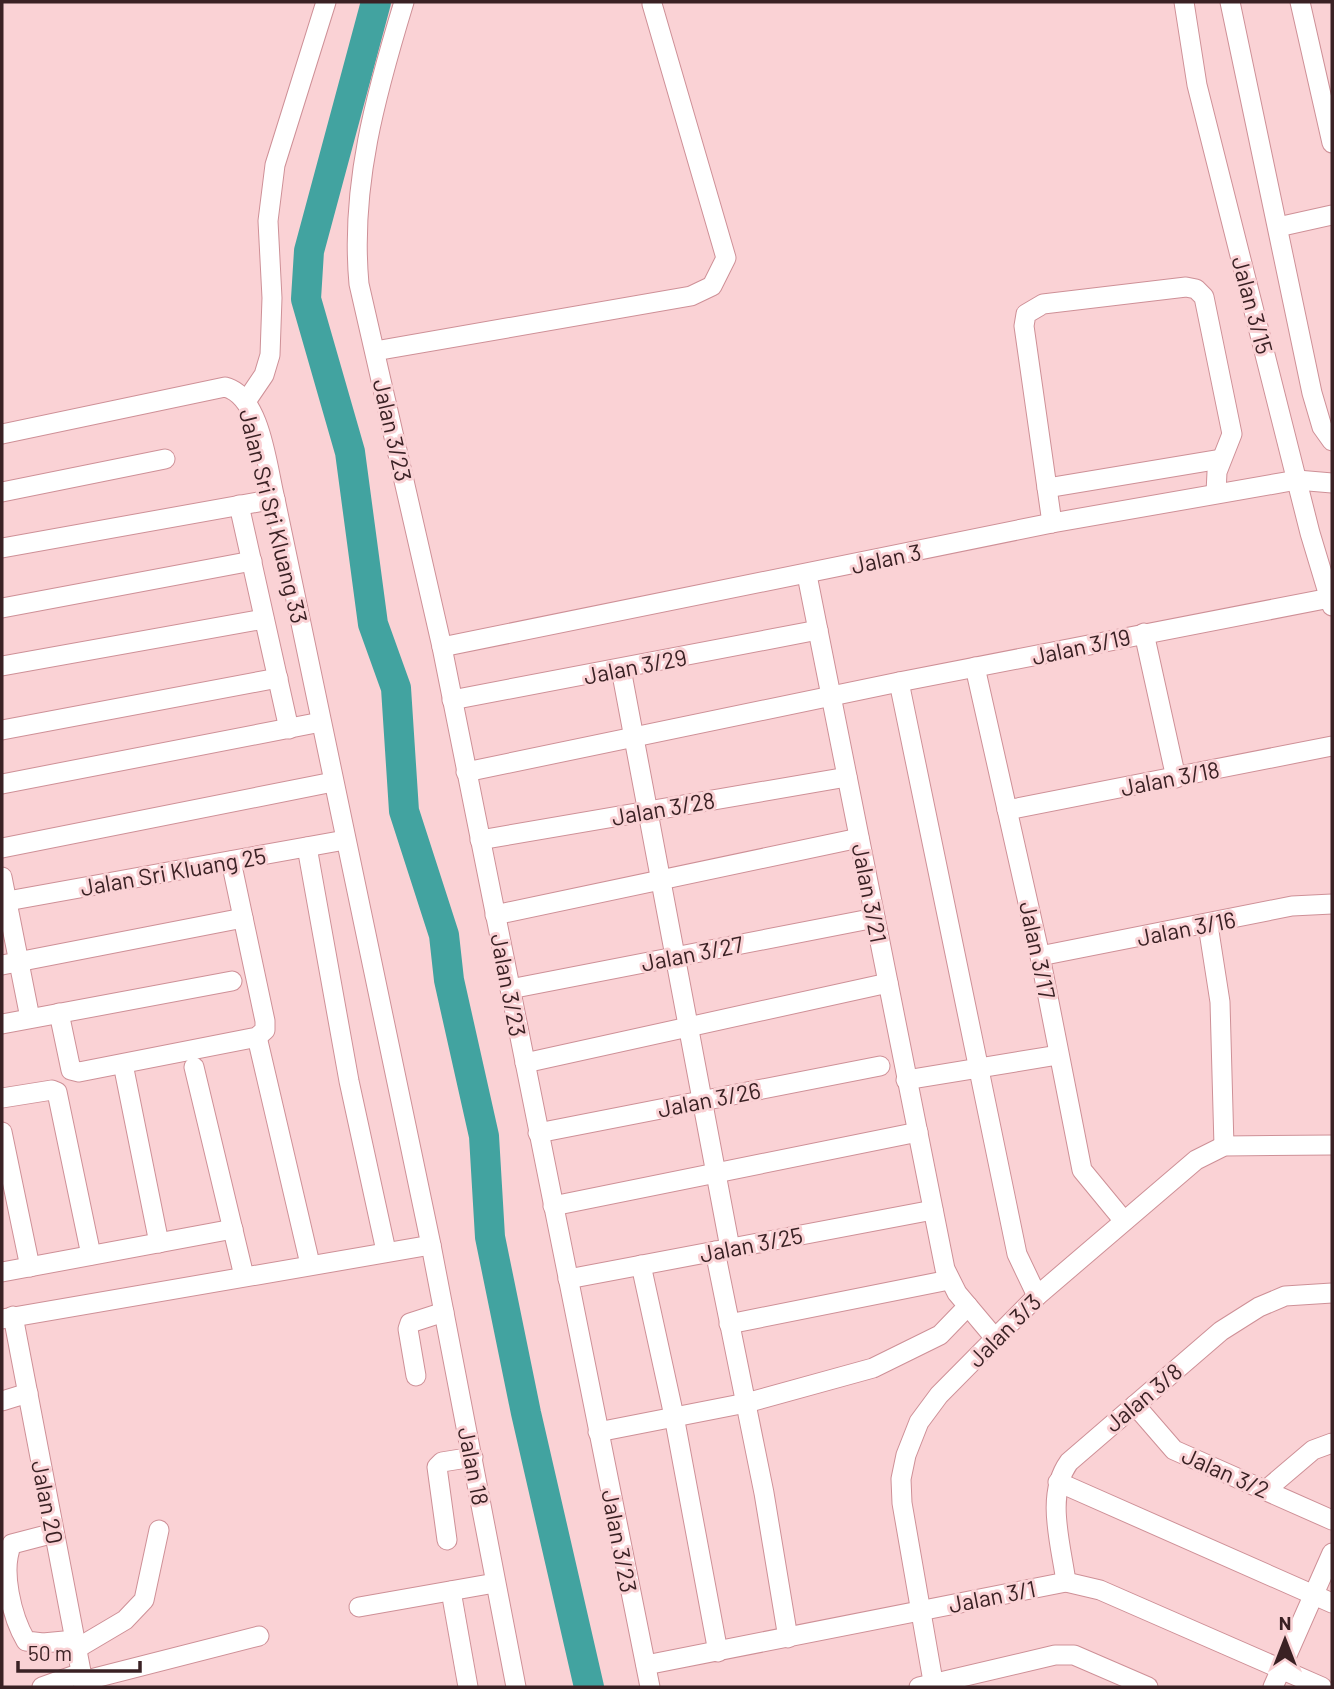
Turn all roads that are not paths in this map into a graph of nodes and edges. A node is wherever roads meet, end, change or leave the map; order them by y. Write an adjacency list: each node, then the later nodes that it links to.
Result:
1 (326, 2): 11 (street)
2 (404, 2): 10 (street, Jalan 3/23)
3 (656, 2): 10 (street)
4 (1184, 2): 16 (street, Jalan 3/15)
5 (1230, 2): 9 (street)
6 (1300, 2): 7 (street)
7 (1332, 143)
8 (1332, 215): 9 (street)
9 (1278, 227): 13 (street)
10 (375, 351): 32 (street, Jalan 3/23)
11 (247, 400): 12 (street, Jalan Sri Sri Kluang 33); 21 (street, Jalan Sri Sri Kluang 33)
12 (2, 434)
13 (1332, 441)
14 (165, 459): 19 (street)
15 (1221, 459): 18 (street); 18 (street); 20 (street)
16 (1297, 480): 17 (street, Jalan 3); 20 (street, Jalan 3); 27 (street, Jalan 3/15)
17 (1332, 483)
18 (1047, 488): 23 (street)
19 (2, 492)
20 (1216, 494): 23 (street, Jalan 3)
21 (275, 499): 22 (street); 40 (street, Jalan Sri Sri Kluang 33)
22 (239, 505): 24 (street); 25 (street)
23 (1052, 523): 26 (street, Jalan 3)
24 (2, 548)
25 (251, 561): 28 (street); 29 (street)
26 (807, 575): 30 (street, Jalan 3/21); 32 (street, Jalan 3)
27 (1331, 602): 31 (street, Jalan 3/19)
28 (2, 608)
29 (264, 619): 33 (street); 36 (street)
30 (818, 630): 35 (street, Jalan 3/29); 38 (street, Jalan 3/21)
31 (1144, 633): 34 (street, Jalan 3/19); 47 (street)
32 (442, 647): 39 (street, Jalan 3/23)
33 (2, 666)
34 (975, 667): 37 (street, Jalan 3/19); 50 (street, Jalan 3/17)
35 (621, 669): 39 (street, Jalan 3/29); 43 (street)
36 (278, 678): 41 (street); 42 (street)
37 (899, 682): 38 (street, Jalan 3/19); 82 (street)
38 (833, 696): 43 (street, Jalan 3/19); 46 (street, Jalan 3/21)
39 (452, 700): 45 (street, Jalan 3/23)
40 (321, 722): 41 (street); 48 (street, Jalan Sri Sri Kluang 33)
41 (289, 729): 49 (street)
42 (2, 730)
43 (634, 736): 45 (street, Jalan 3/19); 51 (street)
44 (1332, 746): 47 (street, Jalan 3/18)
45 (466, 772): 54 (street, Jalan 3/23)
46 (847, 777): 51 (street, Jalan 3/28); 52 (street, Jalan 3/21)
47 (1176, 778): 50 (street, Jalan 3/18)
48 (333, 782): 53 (street, Jalan Sri Sri Kluang 33); 56 (street)
49 (2, 784)
50 (1007, 810): 66 (street, Jalan 3/17)
51 (648, 811): 54 (street, Jalan 3/28); 59 (street)
52 (859, 838): 59 (street); 64 (street, Jalan 3/21)
53 (345, 840): 55 (street, Jalan Sri Kluang 25); 97 (street, Jalan Sri Sri Kluang 33)
54 (480, 840): 62 (street, Jalan 3/23)
55 (307, 847): 57 (street, Jalan Sri Kluang 25); 99 (street)
56 (2, 848)
57 (231, 861): 60 (street, Jalan Sri Kluang 25); 63 (street)
58 (2, 877): 60 (street)
59 (661, 881): 62 (street); 67 (street)
60 (4, 902): 68 (street)
61 (1332, 904): 65 (street, Jalan 3/16)
62 (495, 915): 71 (street, Jalan 3/23)
63 (243, 918): 68 (street); 76 (street)
64 (875, 918): 67 (street, Jalan 3/27); 70 (street, Jalan 3/21)
65 (1208, 925): 66 (street, Jalan 3/16); 90 (street)
66 (1040, 956): 77 (street, Jalan 3/17)
67 (676, 957): 71 (street, Jalan 3/27); 75 (street)
68 (10, 963): 73 (street)
69 (232, 981): 72 (street)
70 (888, 983): 75 (street); 83 (street, Jalan 3/21)
71 (510, 989): 78 (street, Jalan 3/23)
72 (60, 1013): 73 (street); 79 (street)
73 (30, 1018): 74 (street)
74 (2, 1024)
75 (688, 1026): 78 (street); 85 (street)
76 (257, 1037): 79 (street); 101 (street)
77 (1058, 1055): 82 (street); 94 (street, Jalan 3/17)
78 (525, 1063): 88 (street, Jalan 3/23)
79 (123, 1064): 96 (street)
80 (880, 1066): 85 (street, Jalan 3/26)
81 (194, 1067): 95 (street)
82 (980, 1067): 83 (street); 109 (street)
83 (906, 1080): 87 (street, Jalan 3/21)
84 (2, 1098): 100 (street)
85 (703, 1100): 88 (street, Jalan 3/26); 91 (street)
86 (2, 1132): 103 (street)
87 (918, 1132): 91 (street); 93 (street, Jalan 3/21)
88 (538, 1133): 92 (street, Jalan 3/23)
89 (1332, 1145): 90 (street, Jalan 3/3)
90 (1224, 1146): 94 (street, Jalan 3/3)
91 (717, 1175): 92 (street); 98 (street)
92 (553, 1206): 106 (street, Jalan 3/23)
93 (933, 1210): 98 (street, Jalan 3/25); 107 (street, Jalan 3/21)
94 (1124, 1221): 109 (street, Jalan 3/3)
95 (233, 1229): 96 (street); 105 (street)
96 (159, 1243): 100 (street)
97 (431, 1245): 99 (street); 111 (street, Jalan 18)
98 (722, 1250): 102 (street, Jalan 3/25); 113 (street)
99 (386, 1251): 101 (street)
100 (91, 1255): 103 (street)
101 (310, 1264): 105 (street)
102 (641, 1265): 106 (street, Jalan 3/25); 120 (street)
103 (30, 1267): 104 (street)
104 (2, 1272)
105 (244, 1276): 112 (street)
106 (568, 1279): 121 (street, Jalan 3/23)
107 (949, 1280): 110 (street); 113 (street)
108 (1332, 1293): 119 (street, Jalan 3/8)
109 (1037, 1296): 114 (street, Jalan 3/3)
110 (968, 1306): 114 (street); 118 (street)
111 (444, 1312): 115 (street); 123 (street, Jalan 18)
112 (8, 1318): 116 (street, Jalan 20)
113 (729, 1324): 118 (street)
114 (994, 1337): 137 (street, Jalan 3/3)
115 (416, 1376)
116 (28, 1393): 117 (street); 128 (street, Jalan 20)
117 (2, 1401)
118 (746, 1403): 120 (street); 139 (street)
119 (1135, 1405): 124 (street, Jalan 3/8); 125 (street, Jalan 3/2)
120 (674, 1416): 121 (street); 141 (street)
121 (598, 1432): 142 (street, Jalan 3/23)
122 (1332, 1443): 125 (street)
123 (472, 1457): 129 (street); 132 (street, Jalan 18)
124 (1058, 1482): 131 (street); 134 (street)
125 (1266, 1490): 126 (street, Jalan 3/2)
126 (1332, 1520)
127 (159, 1530): 140 (street)
128 (54, 1533): 140 (street, Jalan 20); 140 (street)
129 (447, 1540)
130 (1332, 1553): 134 (street)
131 (1066, 1582): 137 (street, Jalan 3/1); 143 (street, Jalan 3/1)
132 (495, 1583): 133 (street); 149 (street, Jalan 18)
133 (451, 1591): 136 (street); 148 (street)
134 (1314, 1595): 135 (street); 143 (street)
135 (1332, 1603)
136 (359, 1607)
137 (920, 1610): 139 (street, Jalan 3/1); 146 (street, Jalan 3/3)
138 (259, 1636): 145 (street)
139 (788, 1638): 141 (street, Jalan 3/1)
140 (76, 1644): 144 (street, Jalan 20)
141 (718, 1652): 142 (street, Jalan 3/1)
142 (646, 1665): 150 (street, Jalan 3/23)
143 (1277, 1678): 152 (street, Jalan 3/1)
144 (82, 1680): 145 (street); 147 (street)
145 (117, 1680)
146 (929, 1686): 151 (street)
147 (43, 1687)
148 (468, 1687)
149 (516, 1687)
150 (650, 1687)
151 (1148, 1687)
152 (1322, 1687)

